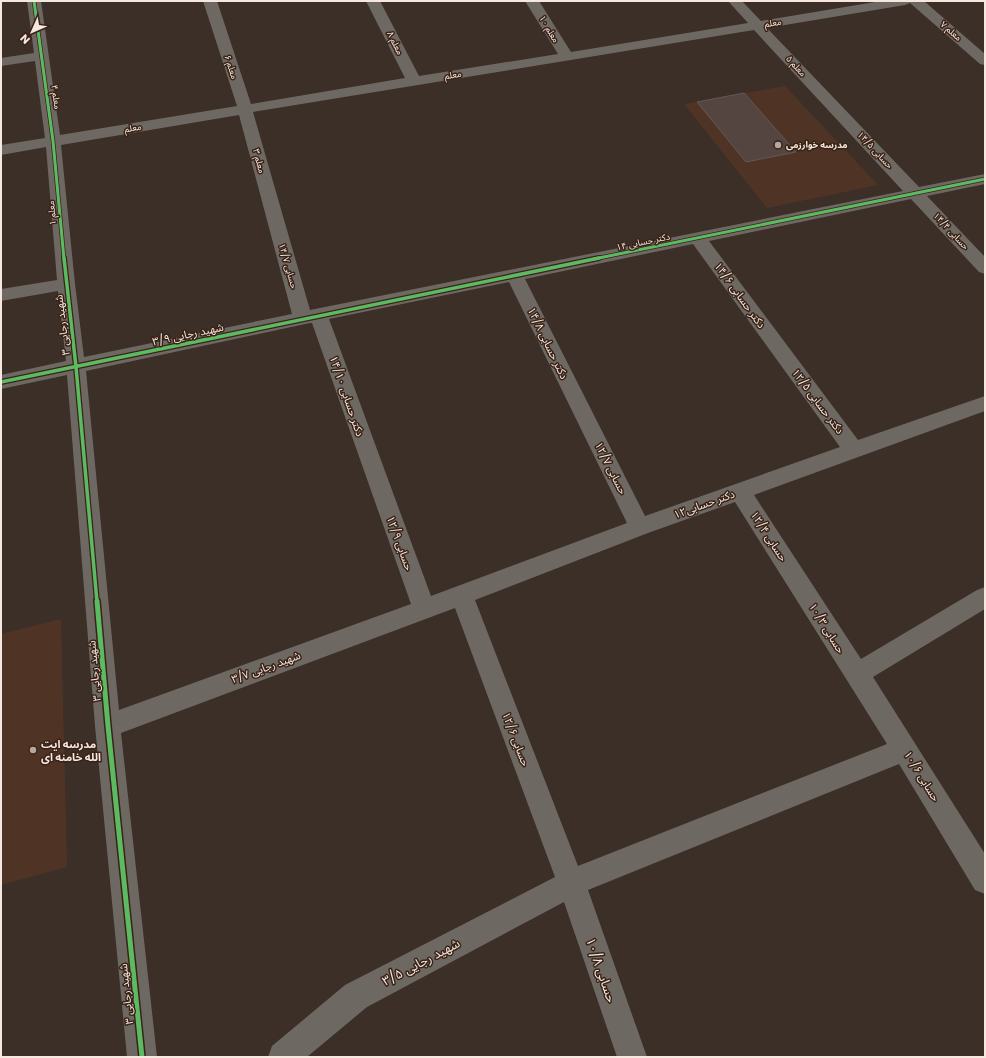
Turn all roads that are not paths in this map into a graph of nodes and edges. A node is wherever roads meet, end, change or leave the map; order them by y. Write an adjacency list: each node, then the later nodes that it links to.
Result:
1 (34, 1): 9 (street, معلم ۴)
2 (210, 1): 15 (street, معلم ۶)
3 (532, 1): 10 (street, معلم ۱۰)
4 (734, 1): 8 (street, معلم ۵)
5 (905, 1): 8 (street, معلم)
6 (916, 1): 11 (street, معلم ۷)
7 (374, 3): 13 (street, معلم ۸)
8 (758, 25): 10 (street, معلم); 14 (street, معلم ۵)
9 (42, 56): 12 (street); 16 (street, معلم ۴)
10 (567, 57): 13 (street, معلم)
11 (985, 61)
12 (1, 62)
13 (414, 81): 15 (street, معلم)
14 (834, 106): 19 (street, حسابی ۱۴/۵)
15 (245, 109): 16 (street, معلم); 20 (street, معلم ۳)
16 (54, 141): 17 (street, معلم); 24 (street, معلم ۱)
17 (1, 150)
18 (985, 179): 19 (street, دکتر حسابی ۱۴)
19 (916, 193): 21 (street, دکتر حسابی ۱۴); 22 (street, حسابی ۱۴/۴)
20 (274, 214): 26 (street, حسابی ۱۴/۷)
21 (698, 238): 23 (street, دکتر حسابی ۱۴); 27 (street, دکتر حسابی ۱۴/۶)
22 (985, 268)
23 (515, 276): 26 (street, دکتر حسابی ۱۴); 31 (street, دکتر حسابی ۱۴/۸)
24 (66, 284): 25 (street); 28 (street, شهید رجایی ۳)
25 (1, 295)
26 (311, 317): 28 (street, شهید رجایی ۳/۹); 33 (street, دکتر حسابی ۱۴/۱۰)
27 (782, 352): 32 (street, دکتر حسابی ۱۲/۵)
28 (76, 367): 29 (street, شهید رجایی ۳/۹); 41 (street, شهید رجایی ۳)
29 (1, 382)
30 (985, 403): 32 (street, دکتر حسابی۱۲)
31 (582, 410): 35 (street, حسابی ۱۲/۷)
32 (854, 450): 34 (street, دکتر حسابی۱۲)
33 (376, 477): 39 (street, حسابی ۱۲/۹)
34 (740, 491): 35 (street, دکتر حسابی۱۲); 36 (street, حسابی ۱۲/۴)
35 (640, 527): 37 (street, دکتر حسابی۱۲)
36 (798, 581): 40 (street, حسابی ۱۰/۳)
37 (462, 594): 39 (street, دکتر حسابی۱۲); 44 (street, حسابی ۱۲/۶)
38 (985, 597): 40 (street)
39 (424, 608): 41 (street, شهید رجایی ۳/۷)
40 (857, 674): 42 (street, حسابی ۱۰/۶)
41 (108, 726): 45 (street, شهید رجایی ۳)
42 (905, 749): 43 (street, حسابی ۱۰/۶); 44 (street, شهید رجایی ۳/۵)
43 (985, 880)
44 (571, 883): 46 (street, شهید رجایی ۳/۵); 47 (street, حسابی ۱۰/۸)
45 (142, 1057)
46 (283, 1057)
47 (632, 1057)

